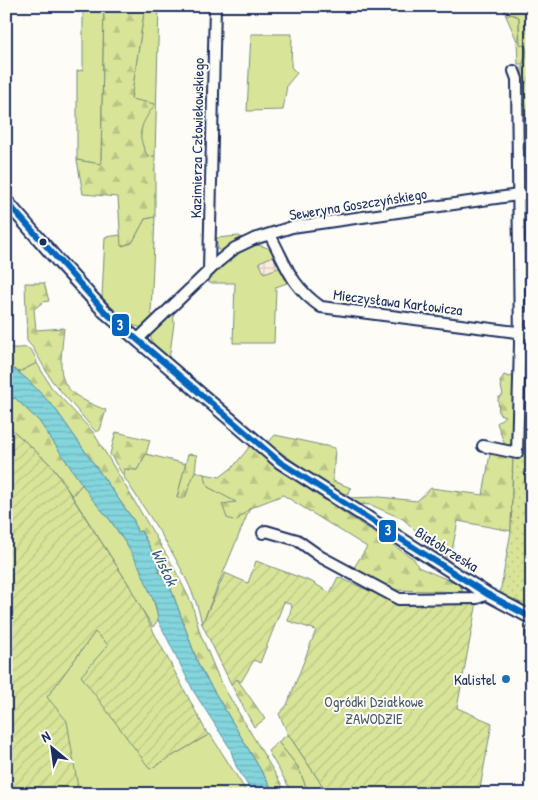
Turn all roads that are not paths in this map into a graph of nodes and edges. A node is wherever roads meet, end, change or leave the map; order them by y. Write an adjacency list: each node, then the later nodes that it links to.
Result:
1 (214, 6): 7 (street, Kazimierza Człowiekowskiego)
2 (514, 72): 4 (street)
3 (532, 193): 4 (street, Seweryna Goszczyńskiego)
4 (517, 194): 6 (street, Seweryna Goszczyńskiego); 8 (street)
5 (6, 201): 10 (street, Białobrzeska)
6 (270, 235): 7 (street, Seweryna Goszczyńskiego); 8 (street, Mieczysława Karłowicza)
7 (209, 270): 10 (street, Seweryna Goszczyńskiego)
8 (520, 333): 9 (street, Mieczysława Karłowicza); 11 (street)
9 (532, 334)
10 (138, 340): 13 (street, Białobrzeska)
11 (483, 446)
12 (263, 533): 13 (street)
13 (487, 594): 14 (street, Białobrzeska)
14 (532, 618)

